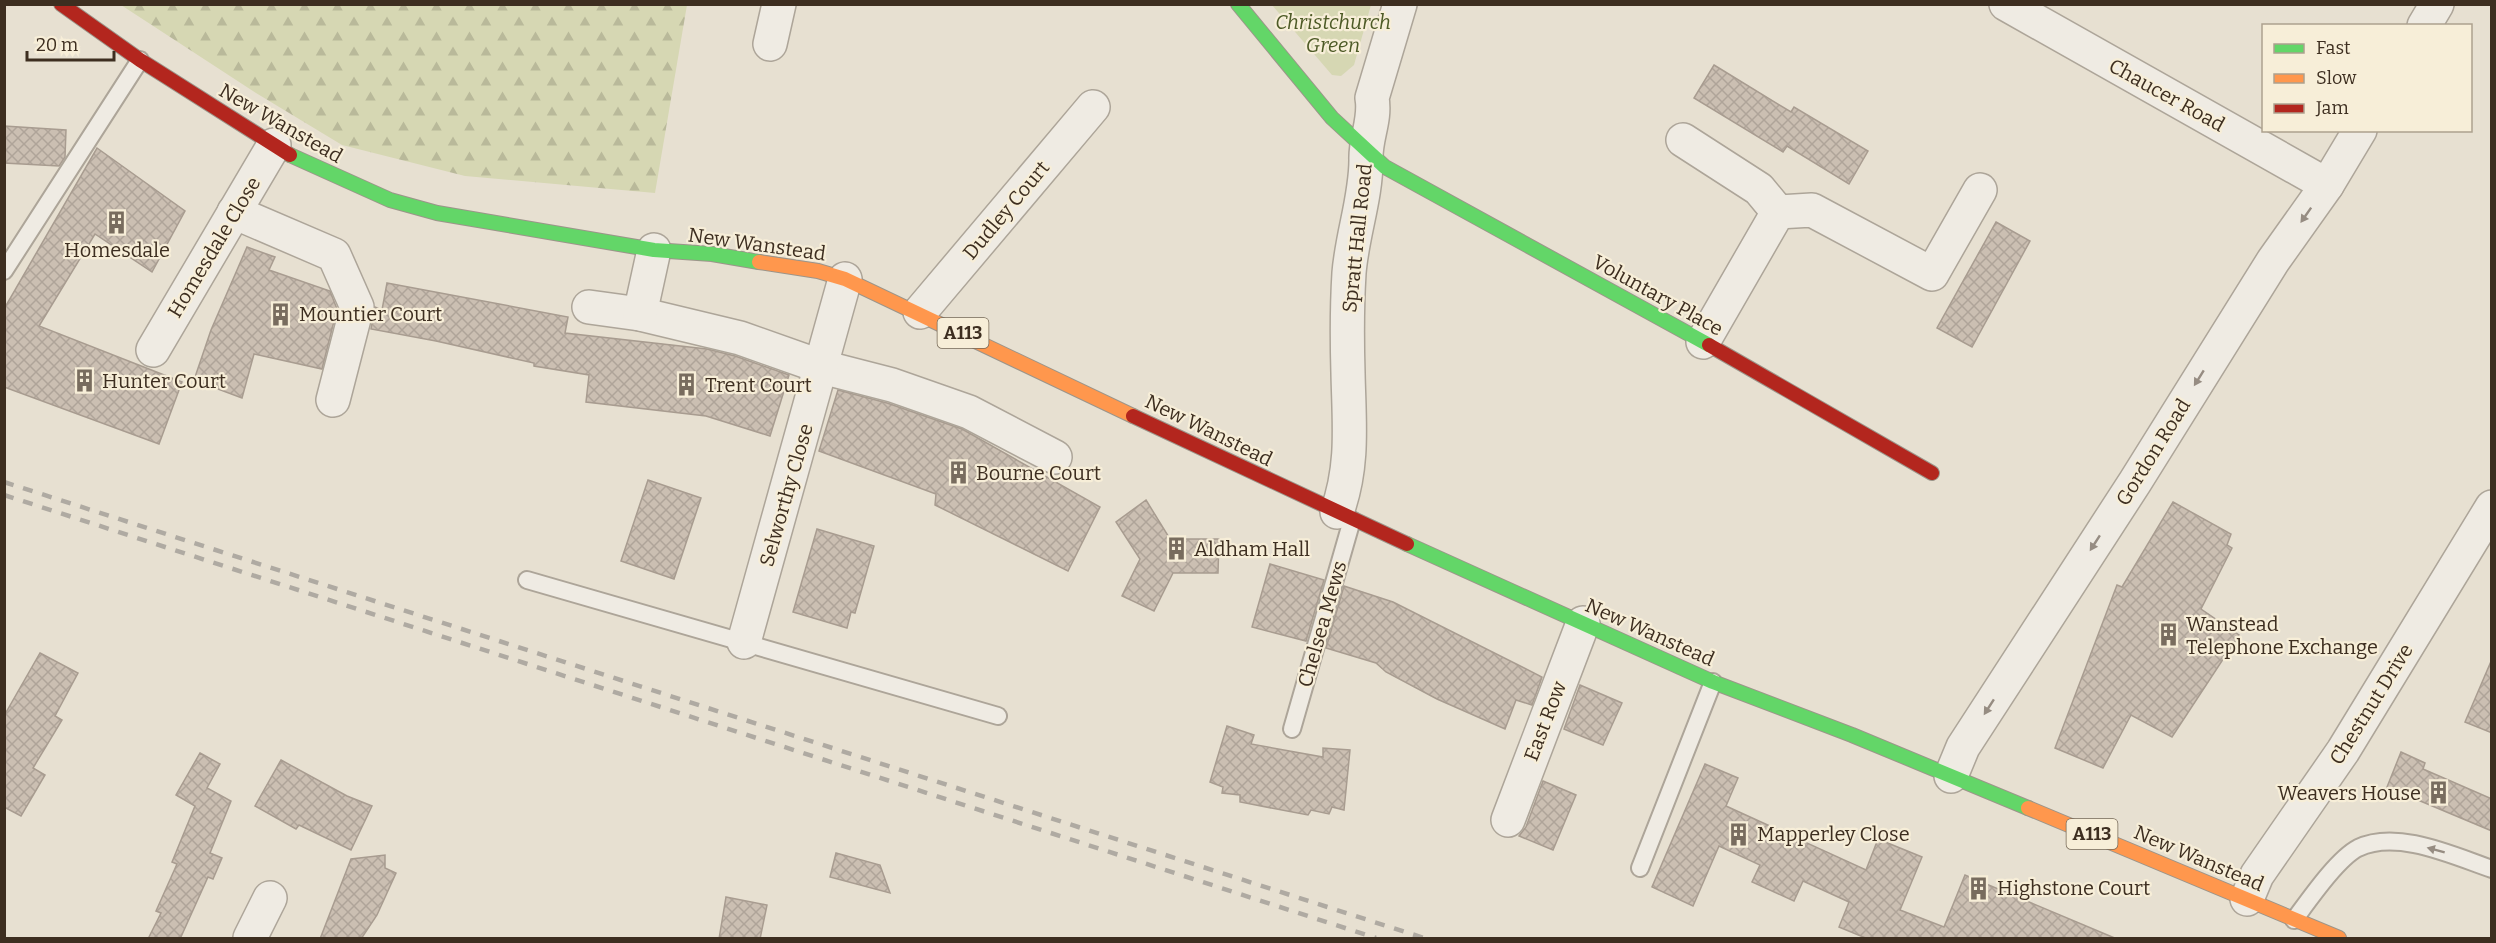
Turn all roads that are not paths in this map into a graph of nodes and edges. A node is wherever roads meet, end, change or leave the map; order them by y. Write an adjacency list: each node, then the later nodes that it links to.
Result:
1 (61, 4): 9 (main road, New Wanstead / A113)
2 (780, 4): 8 (street)
3 (1238, 4): 14 (main road, Voluntary Place)
4 (1400, 4): 14 (street, Spratt Hall Road)
5 (2437, 4): 7 (street)
6 (2020, 8): 15 (street, Chaucer Road)
7 (2425, 24)
8 (770, 44)
9 (140, 60): 13 (main road, New Wanstead / A113); 20 (lane)
10 (1093, 107): 23 (street, Dudley Court)
11 (2359, 132): 15 (street, Gordon Road)
12 (1683, 140): 18 (street)
13 (274, 145): 17 (street, Homesdale Close); 19 (main road, New Wanstead / A113)
14 (1365, 151): 25 (main road, Voluntary Place); 32 (street, Spratt Hall Road)
15 (2327, 185): 39 (street, Gordon Road, one-way to 39)
16 (1980, 190): 18 (street)
17 (234, 212): 26 (street, Homesdale Close); 28 (street)
18 (1778, 212): 25 (street)
19 (654, 250): 21 (main road, New Wanstead / A113); 24 (street)
20 (4, 271)
21 (845, 279): 23 (main road, New Wanstead / A113); 27 (street, Selworthy Close)
22 (589, 307): 24 (street)
23 (920, 312): 32 (main road, New Wanstead / A113)
24 (640, 314): 27 (street)
25 (1703, 342): 30 (main road, Voluntary Place)
26 (153, 350)
27 (822, 367): 29 (street); 35 (street, Selworthy Close)
28 (333, 400)
29 (1055, 457)
30 (1932, 473)
31 (2492, 507): 44 (street, Chestnut Drive)
32 (1345, 516): 34 (main road, New Wanstead / A113); 38 (lane, Chelsea Mews)
33 (527, 580): 35 (lane)
34 (1582, 623): 36 (main road, New Wanstead / A113); 40 (street, East Row)
35 (744, 642): 37 (lane)
36 (1713, 682): 39 (main road, New Wanstead / A113); 41 (lane)
37 (998, 716)
38 (1292, 729)
39 (1951, 776): 44 (main road, New Wanstead / A113)
40 (1508, 820)
41 (1640, 868)
42 (2492, 869): 45 (lane, one-way to 45)
43 (270, 898): 46 (street)
44 (2247, 898): 45 (main road, New Wanstead / A113)
45 (2294, 920): 47 (main road, New Wanstead / A113)
46 (250, 939)
47 (2339, 939)

